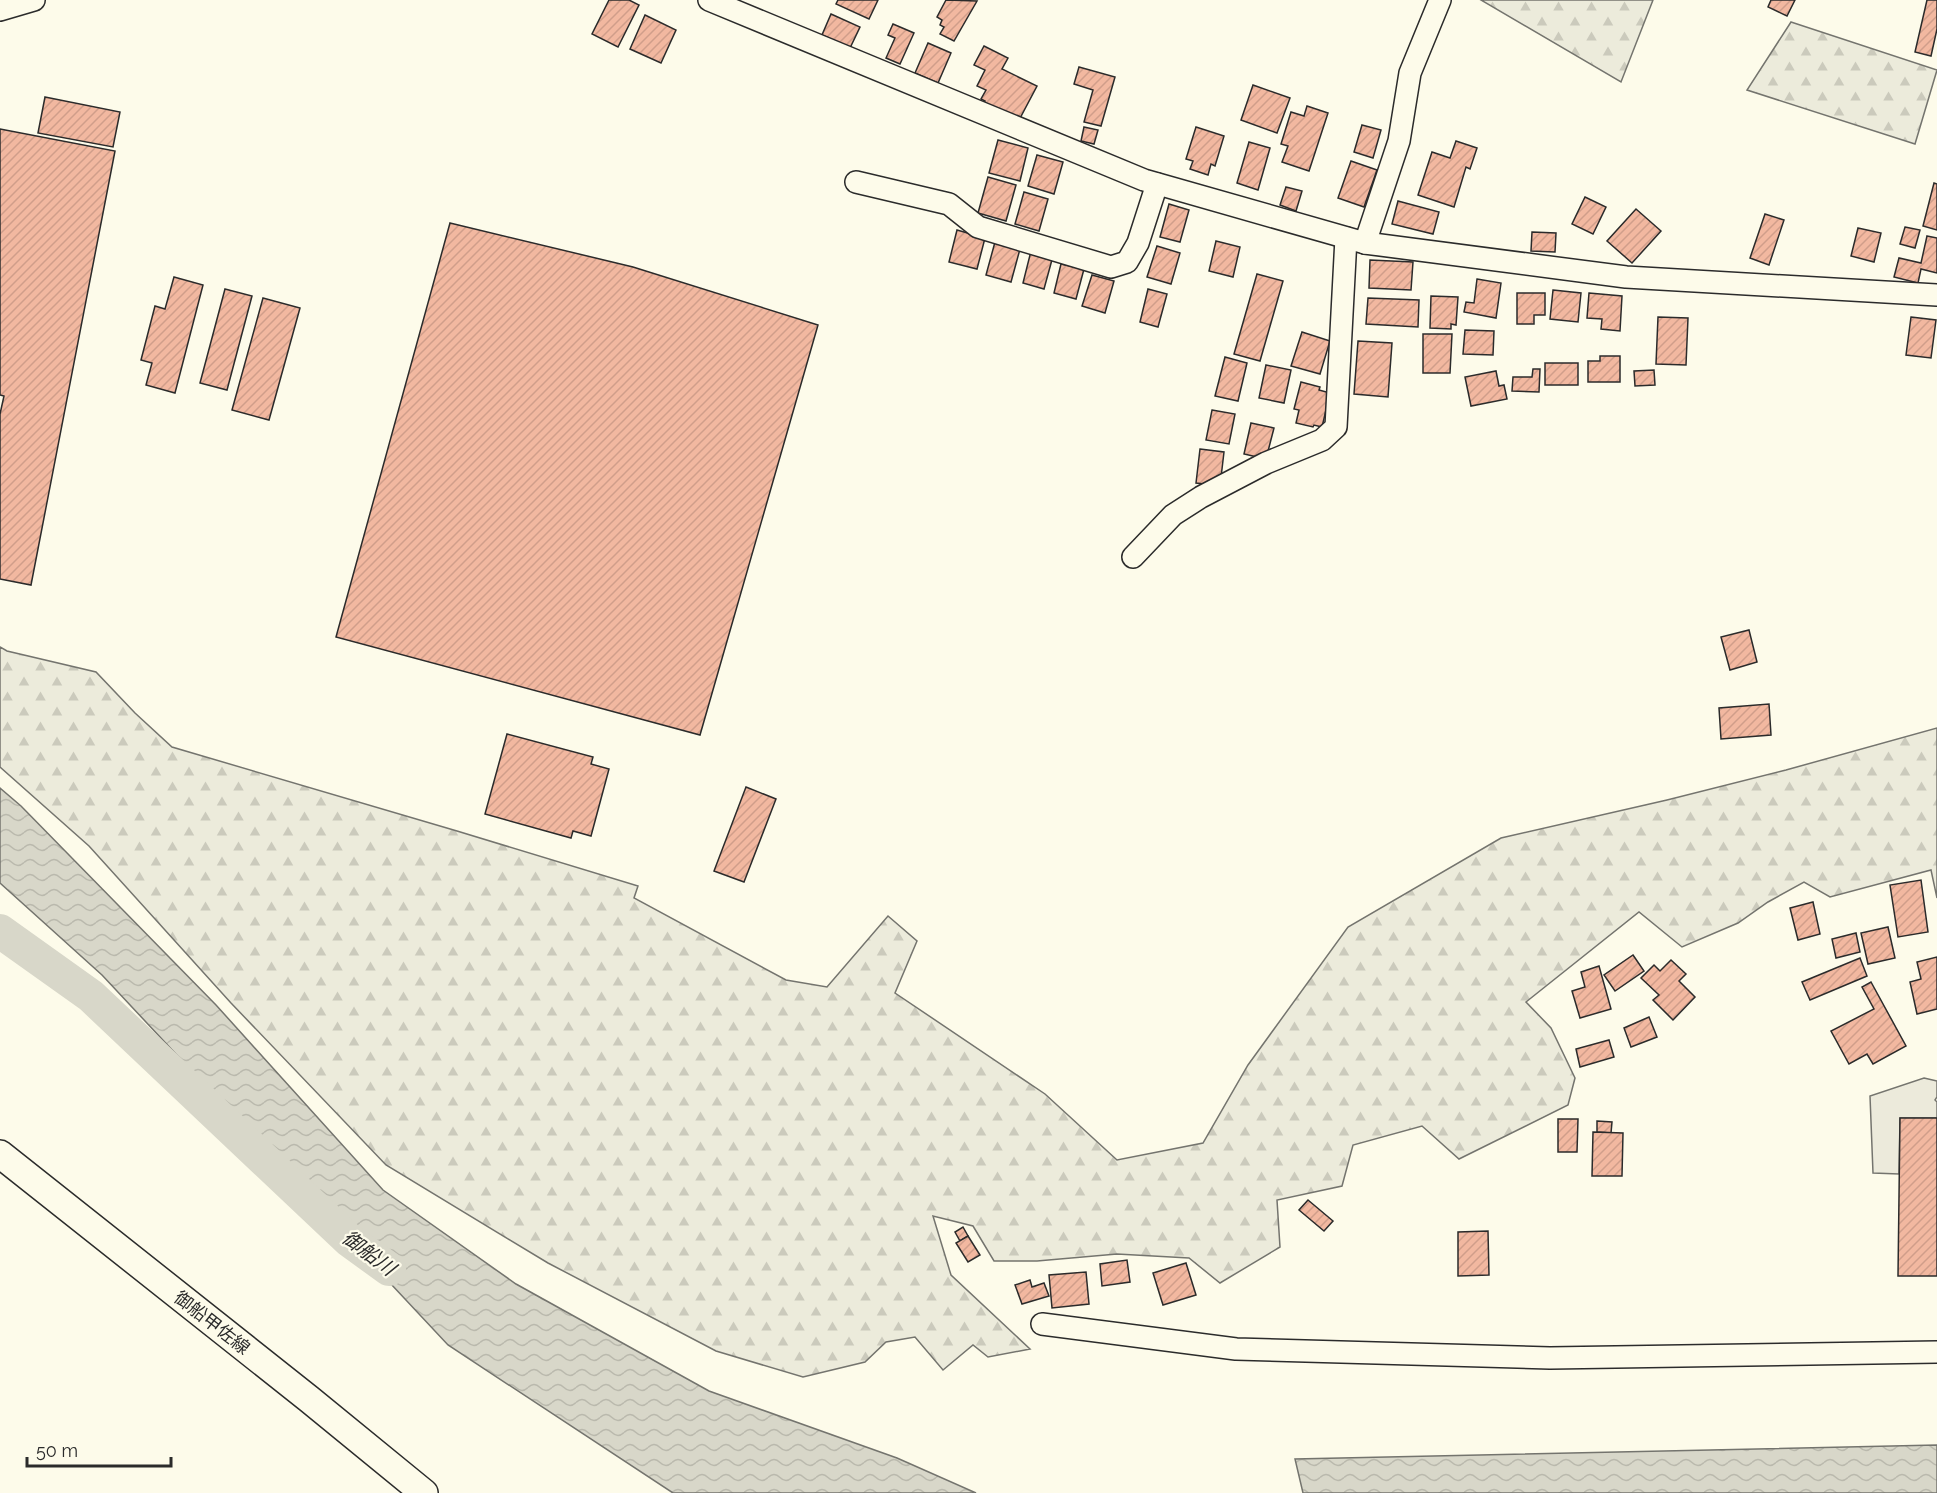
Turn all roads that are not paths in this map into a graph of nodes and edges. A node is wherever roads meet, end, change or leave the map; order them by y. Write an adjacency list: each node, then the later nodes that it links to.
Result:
1 (34, 0): 4 (street)
2 (709, 0): 6 (street)
3 (1440, 0): 7 (street)
4 (0, 10)
5 (856, 182): 6 (street)
6 (1157, 184): 7 (street)
7 (1355, 240): 8 (street); 9 (street)
8 (1937, 295)
9 (1133, 557)
10 (0, 1154): 13 (main road, 御船甲佐線)
11 (1042, 1324): 12 (street)
12 (1937, 1352)
13 (424, 1493)

